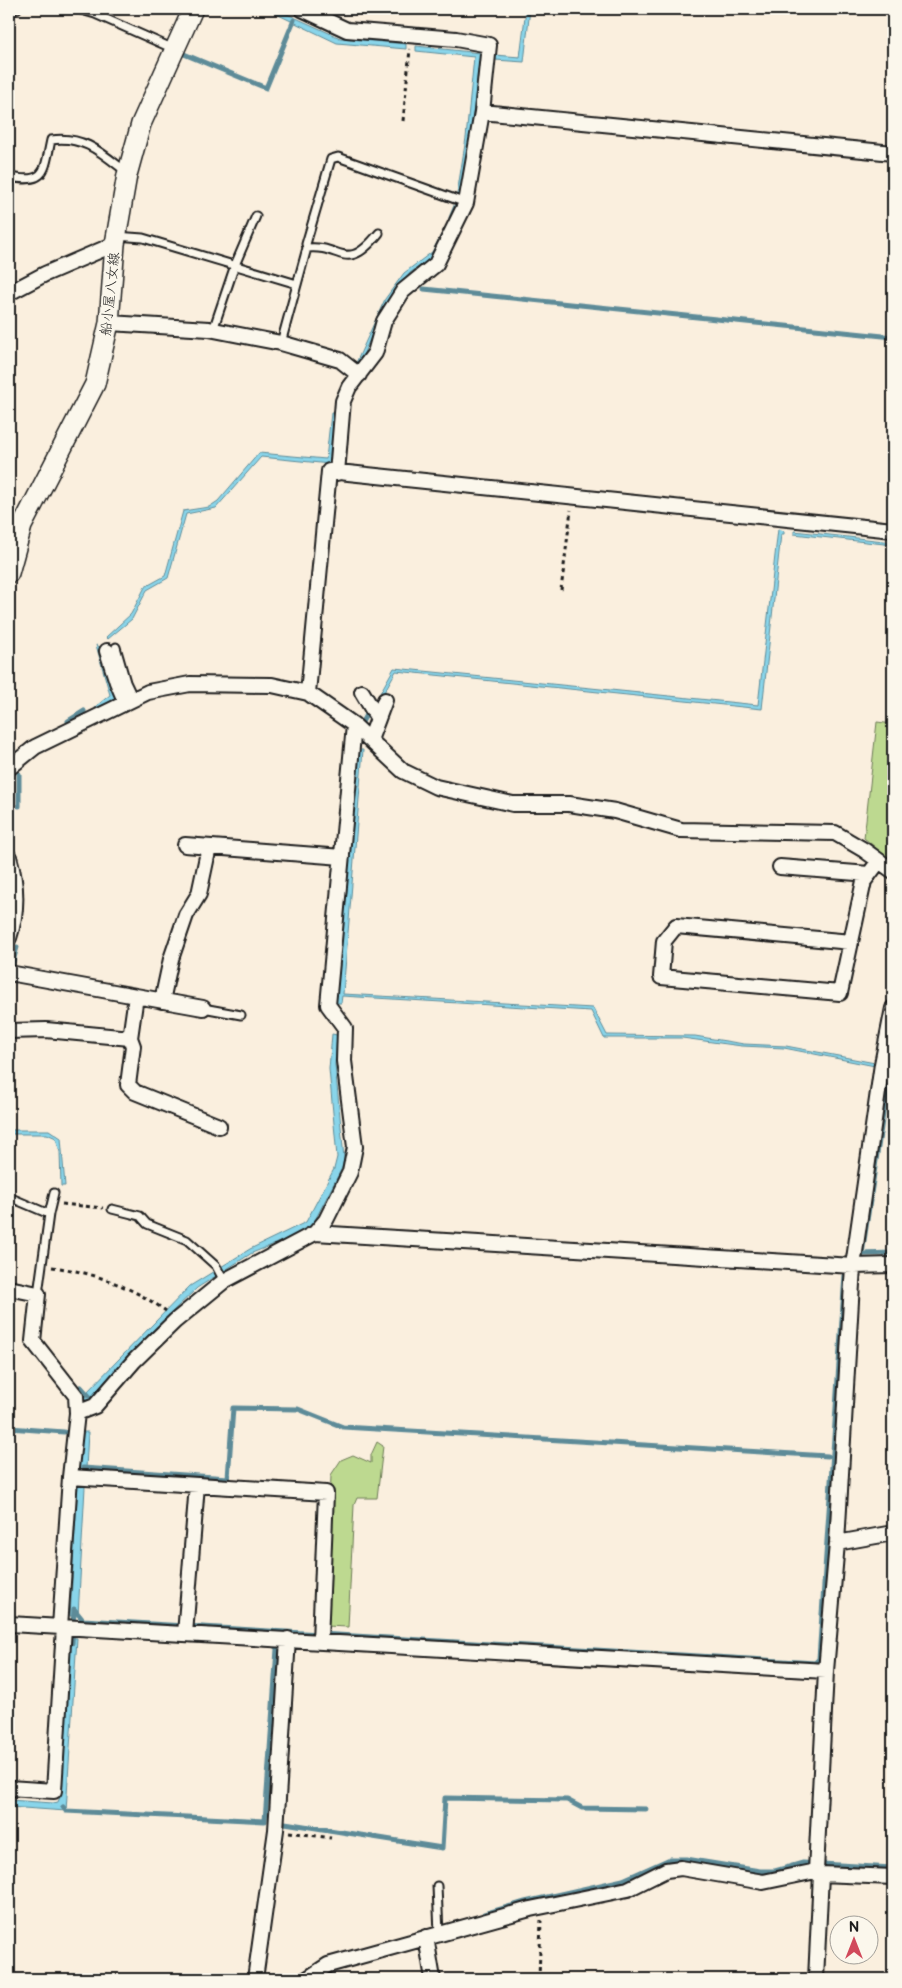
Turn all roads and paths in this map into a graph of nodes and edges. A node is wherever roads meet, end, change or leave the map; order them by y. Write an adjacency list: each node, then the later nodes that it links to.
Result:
1 (17, 9): 5 (lane)
2 (78, 9): 7 (lane)
3 (193, 9): 7 (main road, 船小屋八女線)
4 (302, 9): 6 (street)
5 (9, 11)
6 (412, 35): 8 (street); 9 (path)
7 (175, 49): 11 (main road, 船小屋八女線)
8 (482, 112): 10 (street); 13 (street)
9 (403, 121)
10 (893, 153)
11 (128, 172): 12 (lane); 16 (main road, 船小屋八女線)
12 (9, 177)
13 (466, 203): 17 (lane); 24 (street)
14 (256, 216): 18 (lane)
15 (379, 233): 17 (lane)
16 (116, 240): 18 (lane); 20 (street); 21 (main road, 船小屋八女線)
17 (307, 248): 19 (lane)
18 (235, 265): 19 (lane); 22 (lane)
19 (297, 284): 23 (lane)
20 (9, 293)
21 (109, 323): 22 (street); 28 (main road, 船小屋八女線)
22 (213, 330): 23 (street)
23 (281, 343): 24 (street)
24 (360, 375): 25 (street)
25 (337, 472): 26 (street); 32 (street)
26 (573, 497): 27 (street); 29 (path)
27 (893, 530)
28 (9, 573)
29 (561, 590)
30 (112, 649): 34 (street)
31 (362, 692): 35 (street)
32 (308, 693): 34 (street); 36 (street)
33 (385, 700): 35 (street)
34 (130, 701): 38 (street)
35 (378, 719): 37 (street)
36 (354, 725): 37 (street); 42 (street)
37 (370, 740): 43 (street)
38 (9, 768)
39 (185, 845): 40 (street)
40 (209, 847): 42 (street); 51 (street)
41 (9, 857): 47 (street)
42 (342, 857): 63 (street)
43 (879, 861): 45 (street); 46 (street)
44 (780, 867): 46 (street)
45 (893, 872)
46 (869, 874): 48 (street)
47 (9, 938)
48 (851, 942): 48 (street)
49 (9, 973): 50 (street)
50 (136, 996): 51 (street); 56 (street)
51 (162, 1000): 52 (street)
52 (203, 1008): 54 (lane)
53 (893, 1008): 66 (street)
54 (241, 1015)
55 (9, 1030): 56 (street)
56 (130, 1038): 57 (street)
57 (218, 1126)
58 (54, 1193): 60 (lane)
59 (9, 1197): 62 (lane)
60 (52, 1203): 61 (path); 62 (lane)
61 (112, 1209): 67 (lane)
62 (49, 1214): 64 (lane)
63 (315, 1232): 66 (street); 67 (street)
64 (42, 1265): 69 (lane); 70 (path)
65 (893, 1265): 66 (street)
66 (853, 1266): 75 (street)
67 (224, 1281): 70 (street)
68 (9, 1288): 69 (street)
69 (38, 1294): 71 (street)
70 (178, 1319): 71 (street)
71 (77, 1413): 72 (street)
72 (70, 1477): 73 (street); 77 (street)
73 (197, 1485): 78 (street); 80 (street)
74 (893, 1533): 75 (street)
75 (837, 1543): 81 (street)
76 (9, 1624): 77 (street)
77 (62, 1627): 78 (street); 82 (street)
78 (186, 1634): 79 (street)
79 (288, 1639): 80 (street); 83 (street)
80 (320, 1641): 81 (street)
81 (826, 1671): 85 (street)
82 (9, 1788)
83 (276, 1830): 84 (path); 90 (street)
84 (331, 1838)
85 (818, 1872): 86 (street); 88 (street); 94 (street)
86 (893, 1877)
87 (437, 1886): 89 (lane)
88 (540, 1907): 89 (street); 93 (path)
89 (432, 1936): 91 (street); 92 (street)
90 (255, 1979)
91 (306, 1979)
92 (433, 1979)
93 (539, 1979)
94 (816, 1979)

